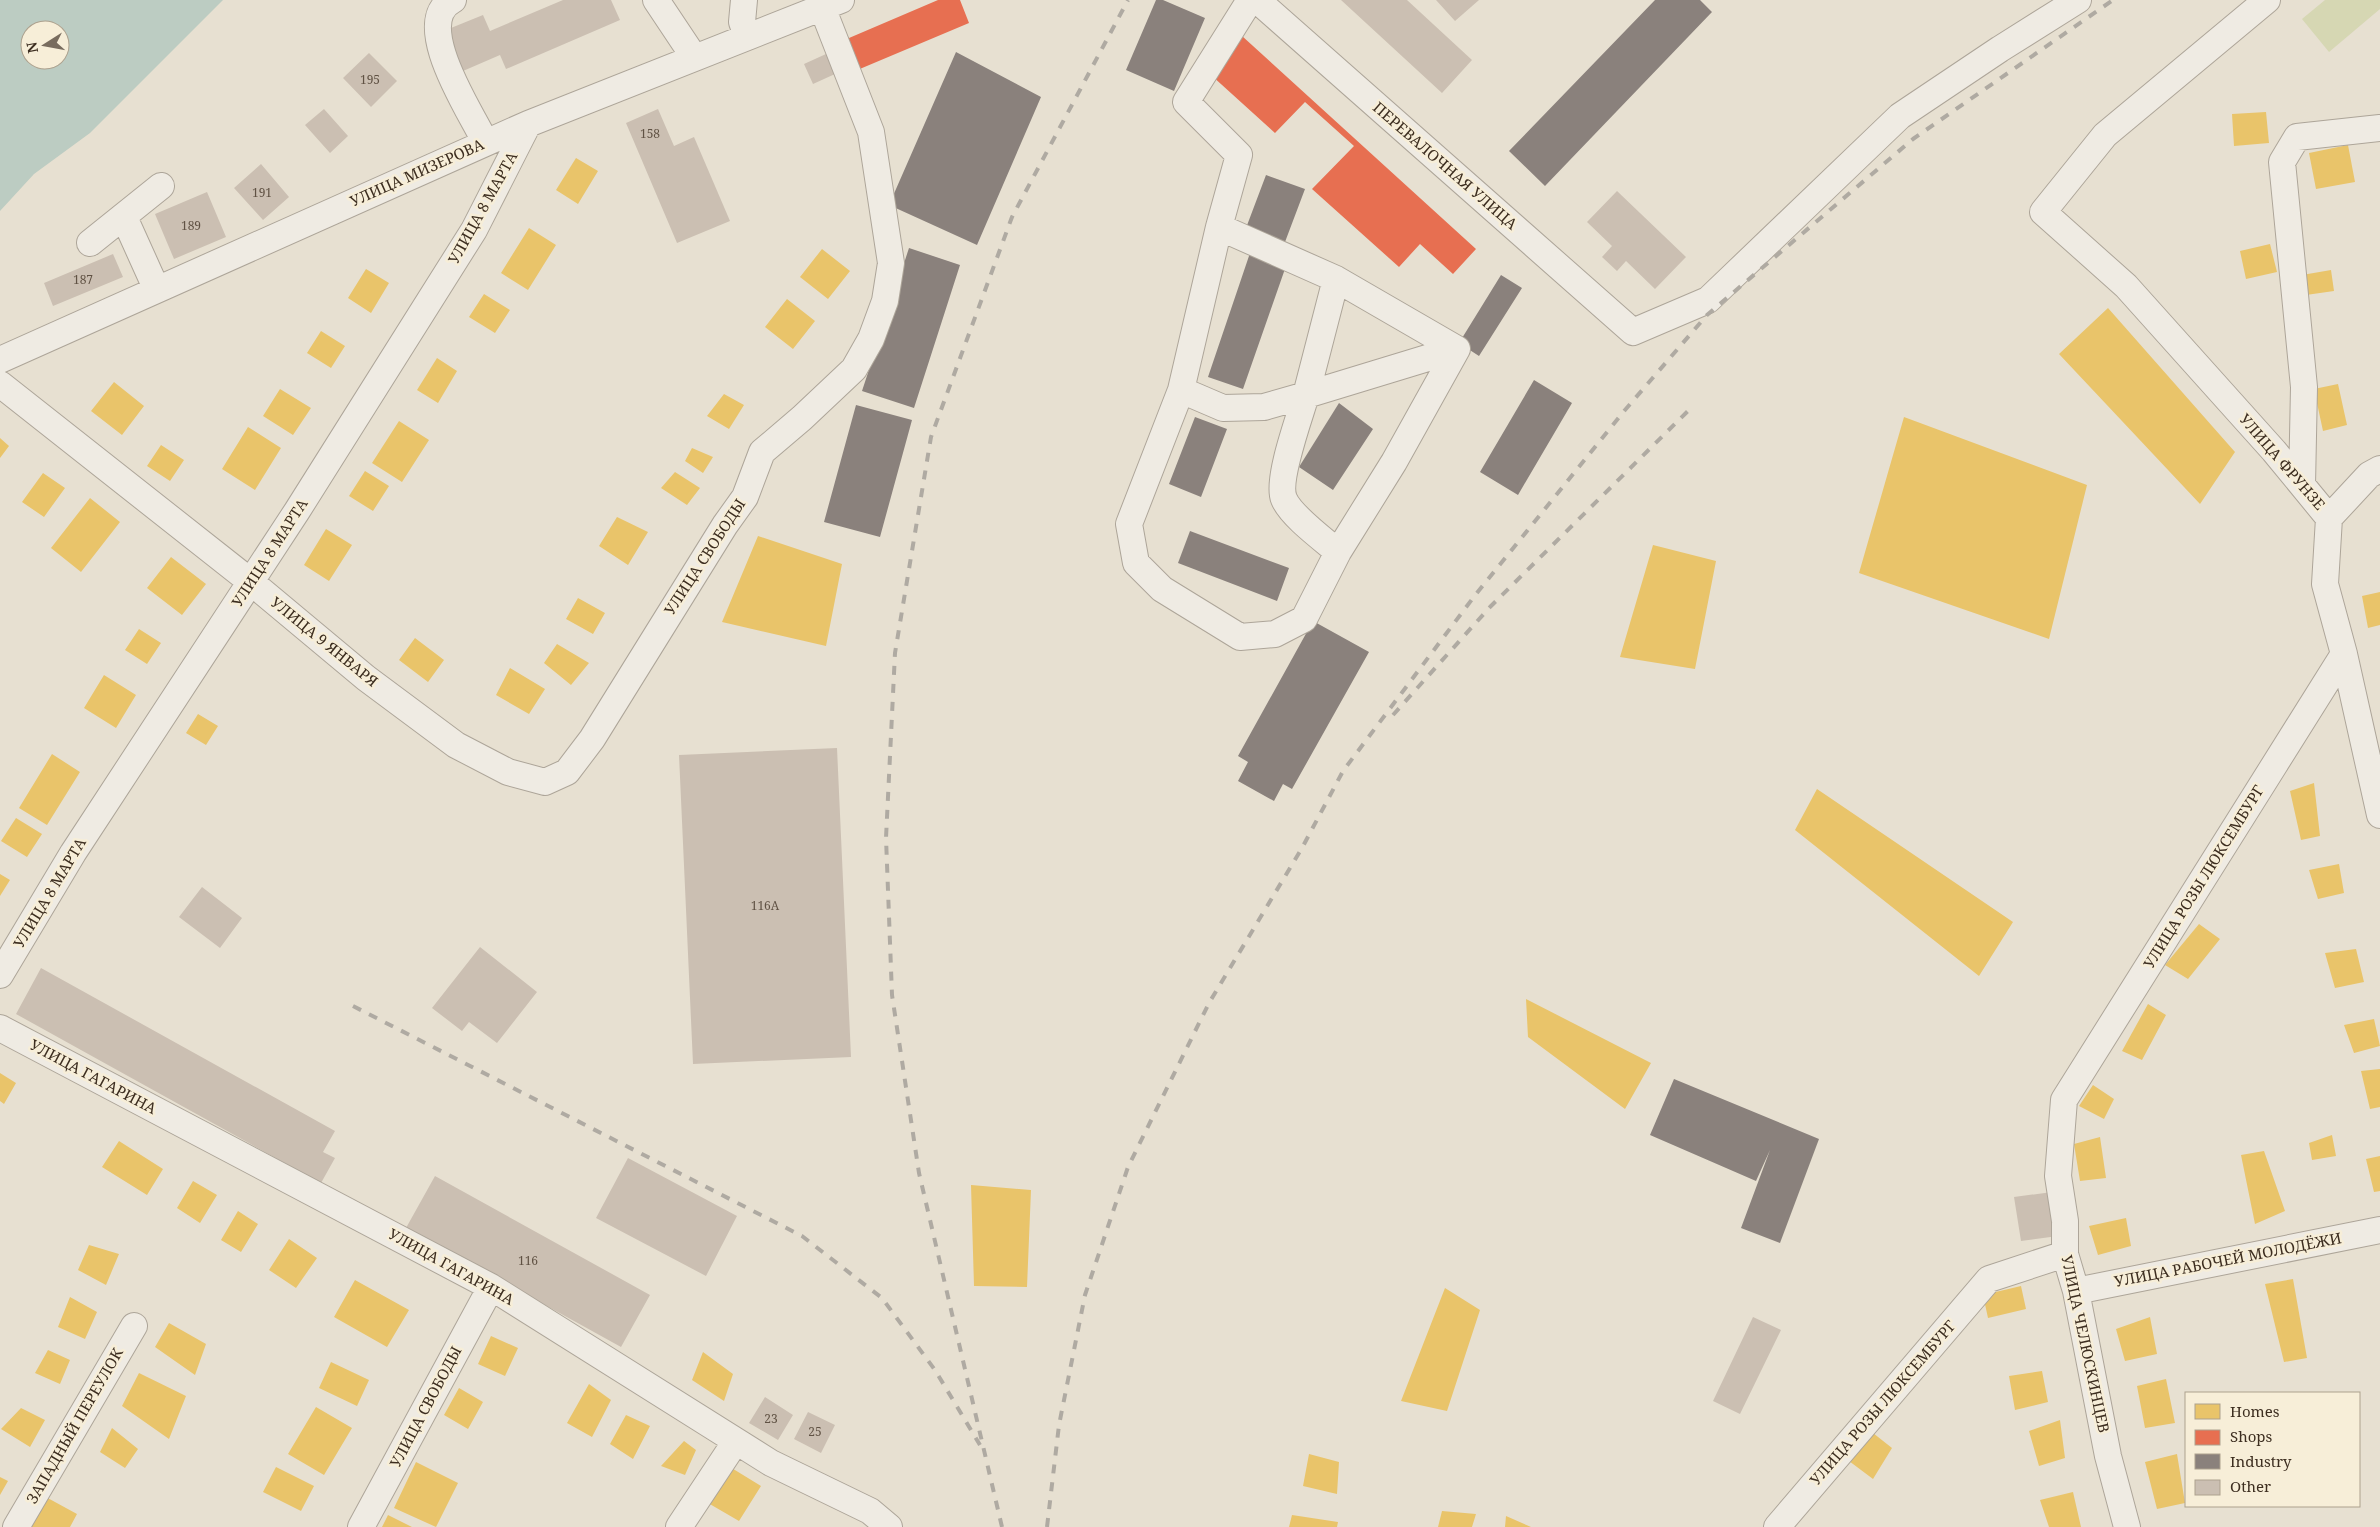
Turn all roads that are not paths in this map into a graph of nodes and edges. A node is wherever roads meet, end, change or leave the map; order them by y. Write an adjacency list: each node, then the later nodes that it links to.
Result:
1 (453, 0): 14 (street)
2 (656, 0): 11 (street)
3 (744, 0): 10 (street)
4 (1250, 0): 17 (street)
5 (1257, 0): 9 (street, ПЕРЕВАЛОЧНАЯ УЛИЦА)
6 (2078, 0): 9 (street)
7 (2267, 0): 27 (street, УЛИЦА ФРУНЗЕ)
8 (832, 4): 10 (street, УЛИЦА МИЗЕРОВА); 32 (street, УЛИЦА СВОБОДЫ)
9 (2043, 11)
10 (747, 36): 11 (street, УЛИЦА МИЗЕРОВА)
11 (694, 57): 12 (street, УЛИЦА МИЗЕРОВА)
12 (528, 124): 14 (street, УЛИЦА МИЗЕРОВА); 30 (street, УЛИЦА 8 МАРТА)
13 (2380, 128): 27 (street)
14 (483, 144): 20 (street, УЛИЦА МИЗЕРОВА)
15 (161, 186): 16 (street)
16 (124, 217): 18 (street); 20 (street)
17 (1219, 227): 19 (street); 24 (street)
18 (90, 243)
19 (1336, 280): 21 (street); 25 (street)
20 (156, 288): 22 (street, УЛИЦА МИЗЕРОВА)
21 (1456, 349): 25 (street); 29 (street)
22 (0, 360)
23 (0, 384): 30 (street, УЛИЦА 9 ЯНВАРЯ)
24 (1180, 390): 25 (street); 29 (street)
25 (1306, 395): 29 (street)
26 (2380, 470): 28 (street)
27 (2302, 485): 28 (street, УЛИЦА ФРУНЗЕ)
28 (2329, 518): 31 (street, УЛИЦА ФРУНЗЕ)
29 (1338, 552)
30 (251, 582): 32 (street, УЛИЦА 9 ЯНВАРЯ); 34 (street, УЛИЦА 8 МАРТА)
31 (2344, 654): 33 (street, УЛИЦА ФРУНЗЕ); 36 (street, УЛИЦА РОЗЫ ЛЮКСЕМБУРГ)
32 (545, 782)
33 (2380, 815)
34 (0, 975)
35 (0, 1028): 39 (street, УЛИЦА ГАГАРИНА)
36 (2064, 1100): 38 (street, УЛИЦА ЧЕЛЮСКИНЦЕВ)
37 (2380, 1230): 40 (street, УЛИЦА РАБОЧЕЙ МОЛОДЁЖИ)
38 (2065, 1254): 40 (street, УЛИЦА ЧЕЛЮСКИНЦЕВ); 47 (street, УЛИЦА РОЗЫ ЛЮКСЕМБУРГ)
39 (491, 1287): 42 (street, УЛИЦА ГАГАРИНА); 44 (street, УЛИЦА СВОБОДЫ)
40 (2076, 1291): 48 (street, УЛИЦА ЧЕЛЮСКИНЦЕВ)
41 (134, 1326): 43 (street, ЗАПАДНЫЙ ПЕРЕУЛОК)
42 (736, 1441): 45 (street); 46 (street, УЛИЦА ГАГАРИНА)
43 (16, 1527)
44 (361, 1527)
45 (679, 1527)
46 (889, 1527)
47 (1777, 1527)
48 (2127, 1527)

